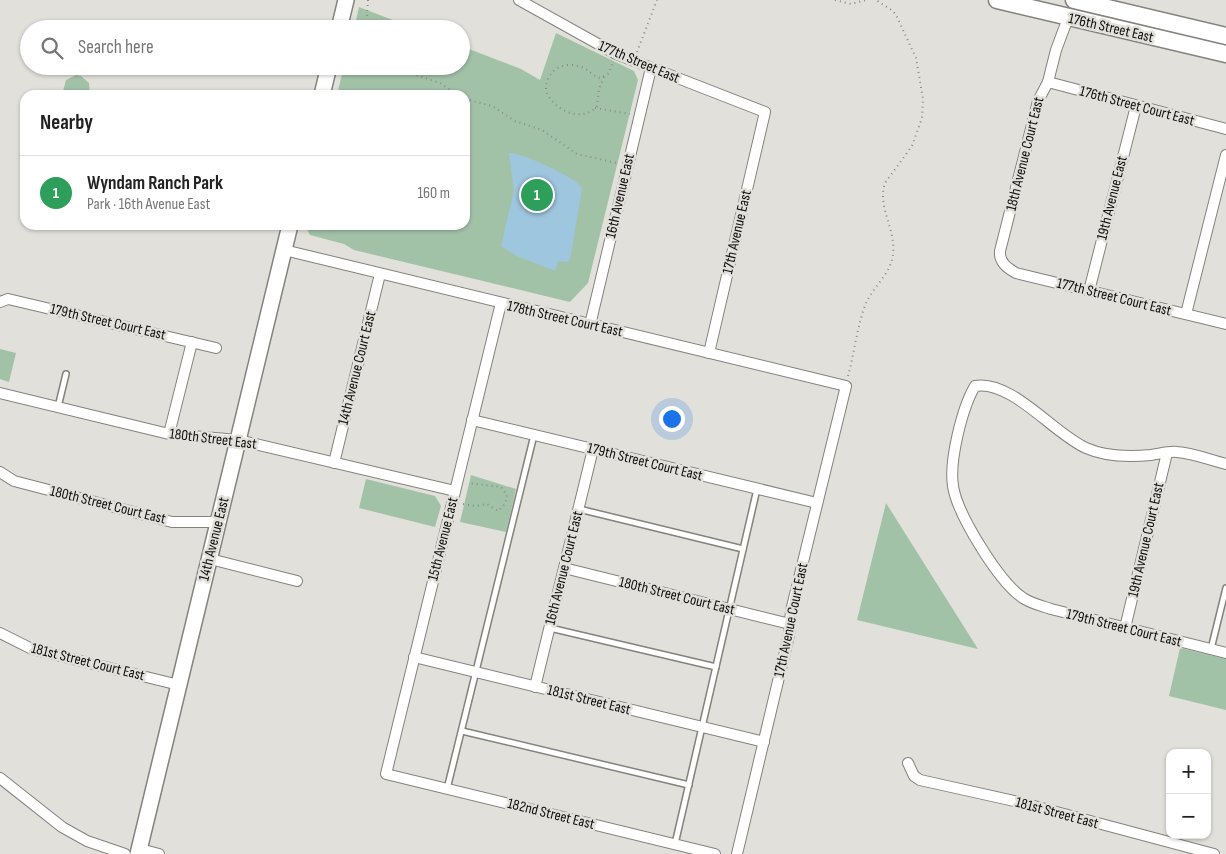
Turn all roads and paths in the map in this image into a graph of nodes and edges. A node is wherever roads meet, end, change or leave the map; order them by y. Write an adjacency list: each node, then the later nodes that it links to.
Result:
1 (346, 0): 12 (street)
2 (368, 0): 13 (path)
3 (519, 0): 15 (street, 177th Street East)
4 (657, 0): 17 (path)
5 (835, 0): 6 (path)
6 (866, 0)
7 (876, 0): 47 (path)
8 (997, 0): 10 (main road, 176th Street East)
9 (1074, 0): 11 (main road, 176th Street East)
10 (1068, 18): 11 (main road); 16 (main road, 176th Street East); 22 (street, 18th Avenue Court East)
11 (1157, 19): 14 (main road, 176th Street East)
12 (340, 20)
13 (368, 20)
14 (1226, 36)
15 (616, 54): 17 (street, 177th Street East); 21 (path)
16 (1226, 54)
17 (633, 62): 18 (street, 177th Street East)
18 (651, 68): 28 (street, 177th Street East); 29 (street, 16th Avenue East)
19 (327, 75): 23 (street)
20 (416, 75): 24 (path)
21 (604, 77): 27 (path); 27 (path)
22 (1048, 82): 26 (street, 176th Street Court East); 35 (street, 18th Avenue Court East)
23 (323, 90)
24 (450, 90)
25 (470, 100): 32 (path)
26 (1136, 106): 30 (street, 176th Street Court East); 37 (street, 19th Avenue East)
27 (595, 108): 29 (path)
28 (766, 112): 45 (street, 17th Avenue East)
29 (639, 117): 32 (street, 16th Avenue East)
30 (1226, 129)
31 (1226, 155): 40 (street)
32 (628, 165): 41 (street, 16th Avenue East)
33 (289, 230): 34 (street, 14th Avenue East)
34 (284, 250): 36 (street, 178th Street Court East); 53 (street, 14th Avenue East)
35 (1004, 265): 37 (street, 177th Street Court East)
36 (380, 274): 39 (street, 178th Street Court East); 56 (street, 14th Avenue Court East)
37 (1089, 291): 40 (street, 177th Street Court East)
38 (0, 302): 43 (street, 179th Street Court East)
39 (501, 303): 41 (street, 178th Street Court East); 50 (street, 15th Avenue East)
40 (1186, 314): 42 (street, 177th Street Court East)
41 (590, 324): 45 (street, 178th Street Court East)
42 (1226, 324)
43 (192, 342): 44 (street, 179th Street Court East); 51 (street)
44 (216, 348)
45 (709, 353): 47 (street, 178th Street Court East)
46 (66, 374): 49 (lane)
47 (846, 386): 63 (street, 17th Avenue Court East)
48 (0, 393): 49 (street, 180th Street East)
49 (58, 407): 51 (street, 180th Street East)
50 (472, 420): 52 (street, 179th Street Court East); 61 (street, 15th Avenue East)
51 (168, 434): 53 (street, 180th Street East)
52 (534, 435): 54 (street, 179th Street Court East); 80 (lane)
53 (238, 440): 56 (street, 180th Street East); 65 (street, 14th Avenue East)
54 (593, 450): 60 (street, 179th Street Court East); 64 (street, 16th Avenue Court East)
55 (1167, 453): 57 (street); 74 (street, 19th Avenue Court East); 74 (street, 179th Street Court East)
56 (334, 463): 61 (street, 180th Street East)
57 (1226, 464)
58 (0, 472): 65 (street, 180th Street Court East)
59 (466, 482): 62 (path)
60 (757, 489): 63 (street, 179th Street Court East); 66 (lane)
61 (455, 491): 78 (street, 15th Avenue East)
62 (461, 503)
63 (817, 503): 72 (street, 17th Avenue Court East)
64 (578, 509): 66 (lane); 68 (street, 16th Avenue Court East)
65 (219, 522): 67 (street, 14th Avenue East)
66 (743, 549): 71 (lane)
67 (210, 559): 69 (street); 81 (street, 14th Avenue East)
68 (564, 568): 71 (street, 180th Street Court East); 73 (street, 16th Avenue Court East)
69 (297, 581)
70 (1226, 588): 76 (lane)
71 (730, 609): 72 (street, 180th Street Court East); 79 (lane)
72 (790, 624): 85 (street, 17th Avenue Court East)
73 (549, 628): 79 (lane); 82 (street, 16th Avenue Court East)
74 (1125, 628): 76 (street, 179th Street Court East)
75 (0, 633): 81 (street, 181st Street Court East)
76 (1211, 649): 77 (street, 179th Street Court East)
77 (1226, 653)
78 (414, 657): 80 (street, 181st Street East); 87 (street, 15th Avenue East)
79 (716, 667): 83 (lane)
80 (477, 672): 82 (street, 181st Street East); 84 (lane)
81 (179, 685): 92 (street, 14th Avenue East)
82 (535, 687): 83 (street, 181st Street East)
83 (702, 727): 85 (street, 181st Street East); 89 (lane)
84 (462, 731): 89 (lane); 90 (lane)
85 (764, 742): 95 (street, 17th Avenue Court East)
86 (908, 763): 96 (street, 181st Street East)
87 (386, 774): 90 (street, 182nd Street East)
88 (0, 778): 92 (street)
89 (689, 785): 91 (lane)
90 (447, 789): 91 (street, 182nd Street East)
91 (675, 844): 94 (street, 182nd Street East)
92 (134, 852): 93 (street)
93 (159, 854)
94 (716, 854)
95 (737, 854)
96 (1214, 854)

